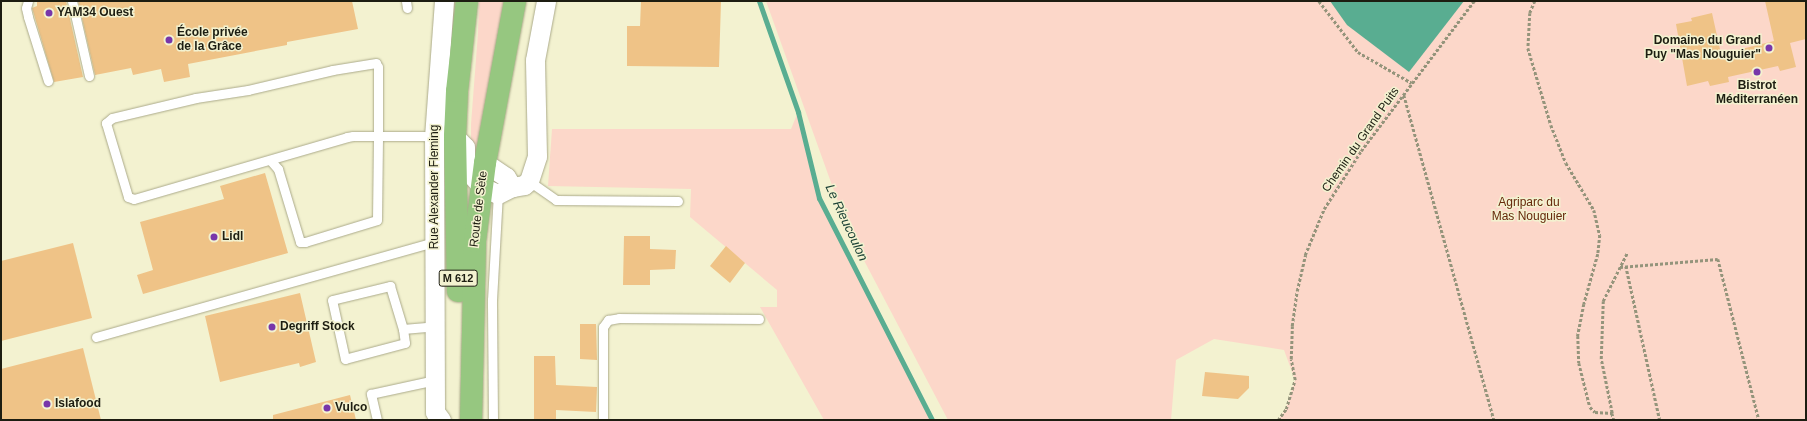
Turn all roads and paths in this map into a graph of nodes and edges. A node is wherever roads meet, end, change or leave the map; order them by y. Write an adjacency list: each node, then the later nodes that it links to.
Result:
1 (28, 1): 11 (lane)
2 (72, 1): 10 (lane)
3 (444, 1): 15 (street, Rue Alexander Fleming)
4 (468, 1): 15 (main road, Route de Sète / M 612)
5 (515, 1): 17 (main road, Route de Sète / M 612)
6 (546, 1): 18 (street)
7 (1319, 1): 12 (path)
8 (1474, 1): 12 (path, Chemin du Grand Puits)
9 (1535, 1): 29 (path)
10 (89, 76)
11 (48, 81)
12 (1412, 83): 13 (path, Chemin du Grand Puits)
13 (1404, 95): 36 (path, Chemin du Grand Puits); 37 (path)
14 (378, 136): 15 (lane); 16 (lane); 16 (lane); 16 (lane)
15 (445, 137): 18 (street); 20 (street, Rue Alexander Fleming); 32 (main road, Route de Sète / M 612)
16 (271, 160)
17 (485, 163): 18 (main road, Route de Sète / M 612); 18 (street)
18 (505, 187): 19 (lane); 33 (main road, Route de Sète / M 612); 34 (lane)
19 (678, 201)
20 (435, 242): 25 (street, Rue Alexander Fleming); 27 (lane)
21 (1627, 253): 23 (path)
22 (1626, 266): 23 (path); 39 (path); 40 (path)
23 (1620, 267): 29 (path)
24 (759, 319): 35 (lane)
25 (435, 326): 26 (lane); 28 (street, Rue Alexander Fleming)
26 (403, 328): 26 (lane)
27 (96, 337)
28 (435, 380): 30 (street, Rue Alexander Fleming); 31 (lane)
29 (1612, 413): 38 (path)
30 (437, 417)
31 (377, 420)
32 (461, 420)
33 (471, 420)
34 (493, 420)
35 (603, 420)
36 (1278, 420)
37 (1494, 420)
38 (1614, 420)
39 (1660, 420)
40 (1759, 420)

